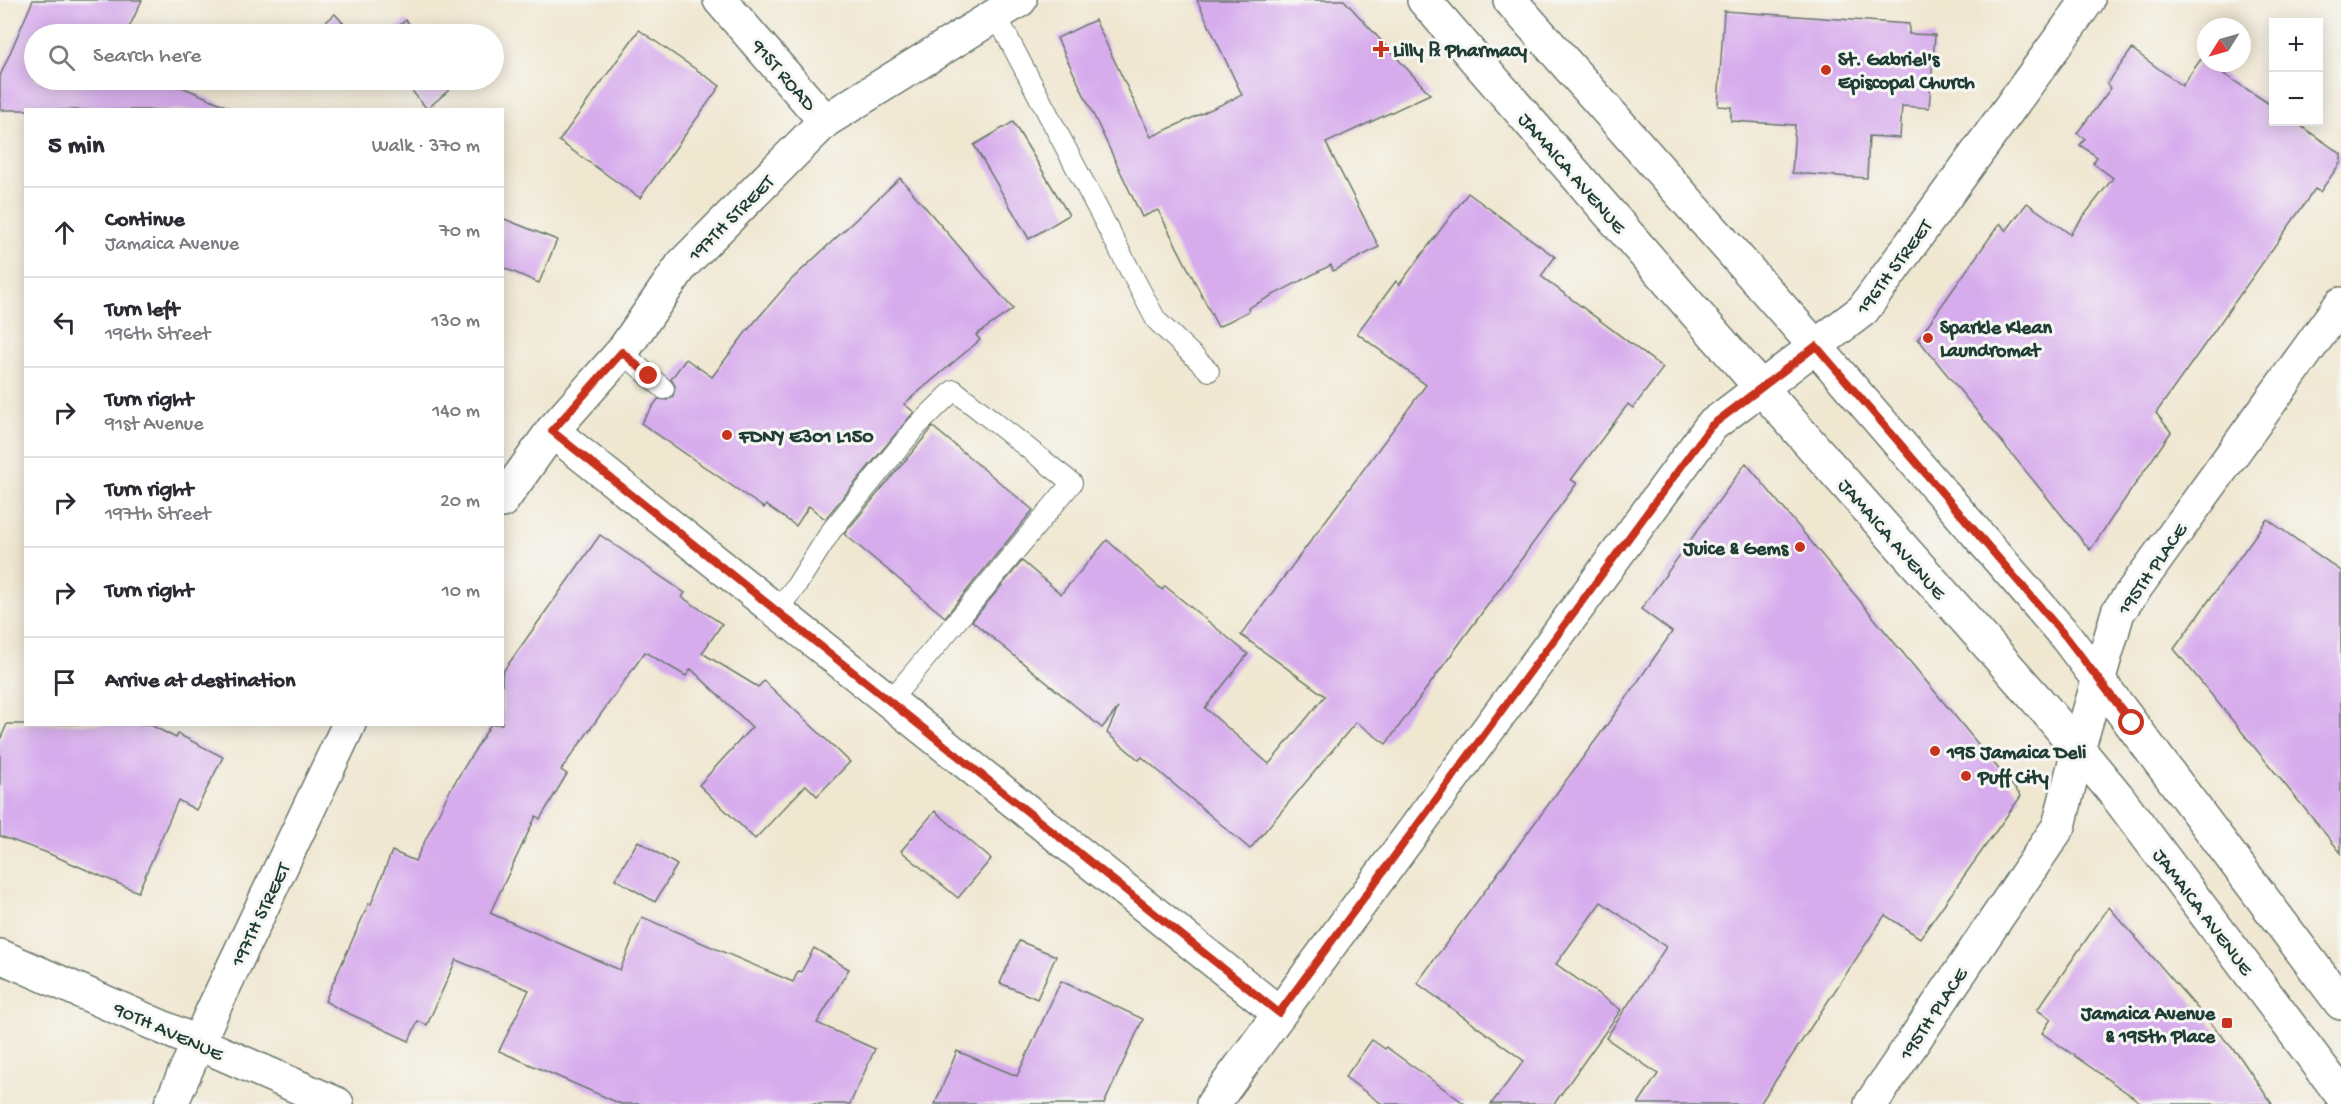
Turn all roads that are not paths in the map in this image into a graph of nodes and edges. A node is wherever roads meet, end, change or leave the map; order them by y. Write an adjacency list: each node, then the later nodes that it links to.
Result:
1 (720, 0): 6 (street, 91ST ROAD)
2 (1424, 0): 11 (street, JAMAICA AVENUE)
3 (1510, 0): 8 (street)
4 (2088, 0): 8 (street, 196TH STREET)
5 (1008, 8): 6 (street, 197TH STREET); 10 (lane)
6 (825, 121): 9 (street, 197TH STREET)
7 (2341, 304): 16 (street, 195TH PLACE)
8 (1816, 346): 11 (street, 196TH STREET); 16 (street)
9 (622, 352): 12 (lane); 13 (street, 197TH STREET)
10 (1209, 371)
11 (1761, 388): 19 (street, JAMAICA AVENUE); 22 (street, 196TH STREET)
12 (664, 389)
13 (552, 431): 14 (street, 197TH STREET); 15 (street)
14 (504, 498)
15 (776, 611): 17 (street); 17 (lane)
16 (2099, 680): 19 (street, 195TH PLACE); 21 (street)
17 (890, 701): 22 (street)
18 (348, 726): 23 (street, 197TH STREET)
19 (2078, 750): 24 (street, JAMAICA AVENUE); 28 (street, 195TH PLACE)
20 (0, 956): 23 (street, 90TH AVENUE)
21 (2341, 1003)
22 (1279, 1013): 27 (street, 196TH STREET)
23 (197, 1043): 25 (street, 197TH STREET); 26 (street, 90TH AVENUE)
24 (2341, 1094)
25 (171, 1104)
26 (337, 1104)
27 (1213, 1104)
28 (1871, 1104)

